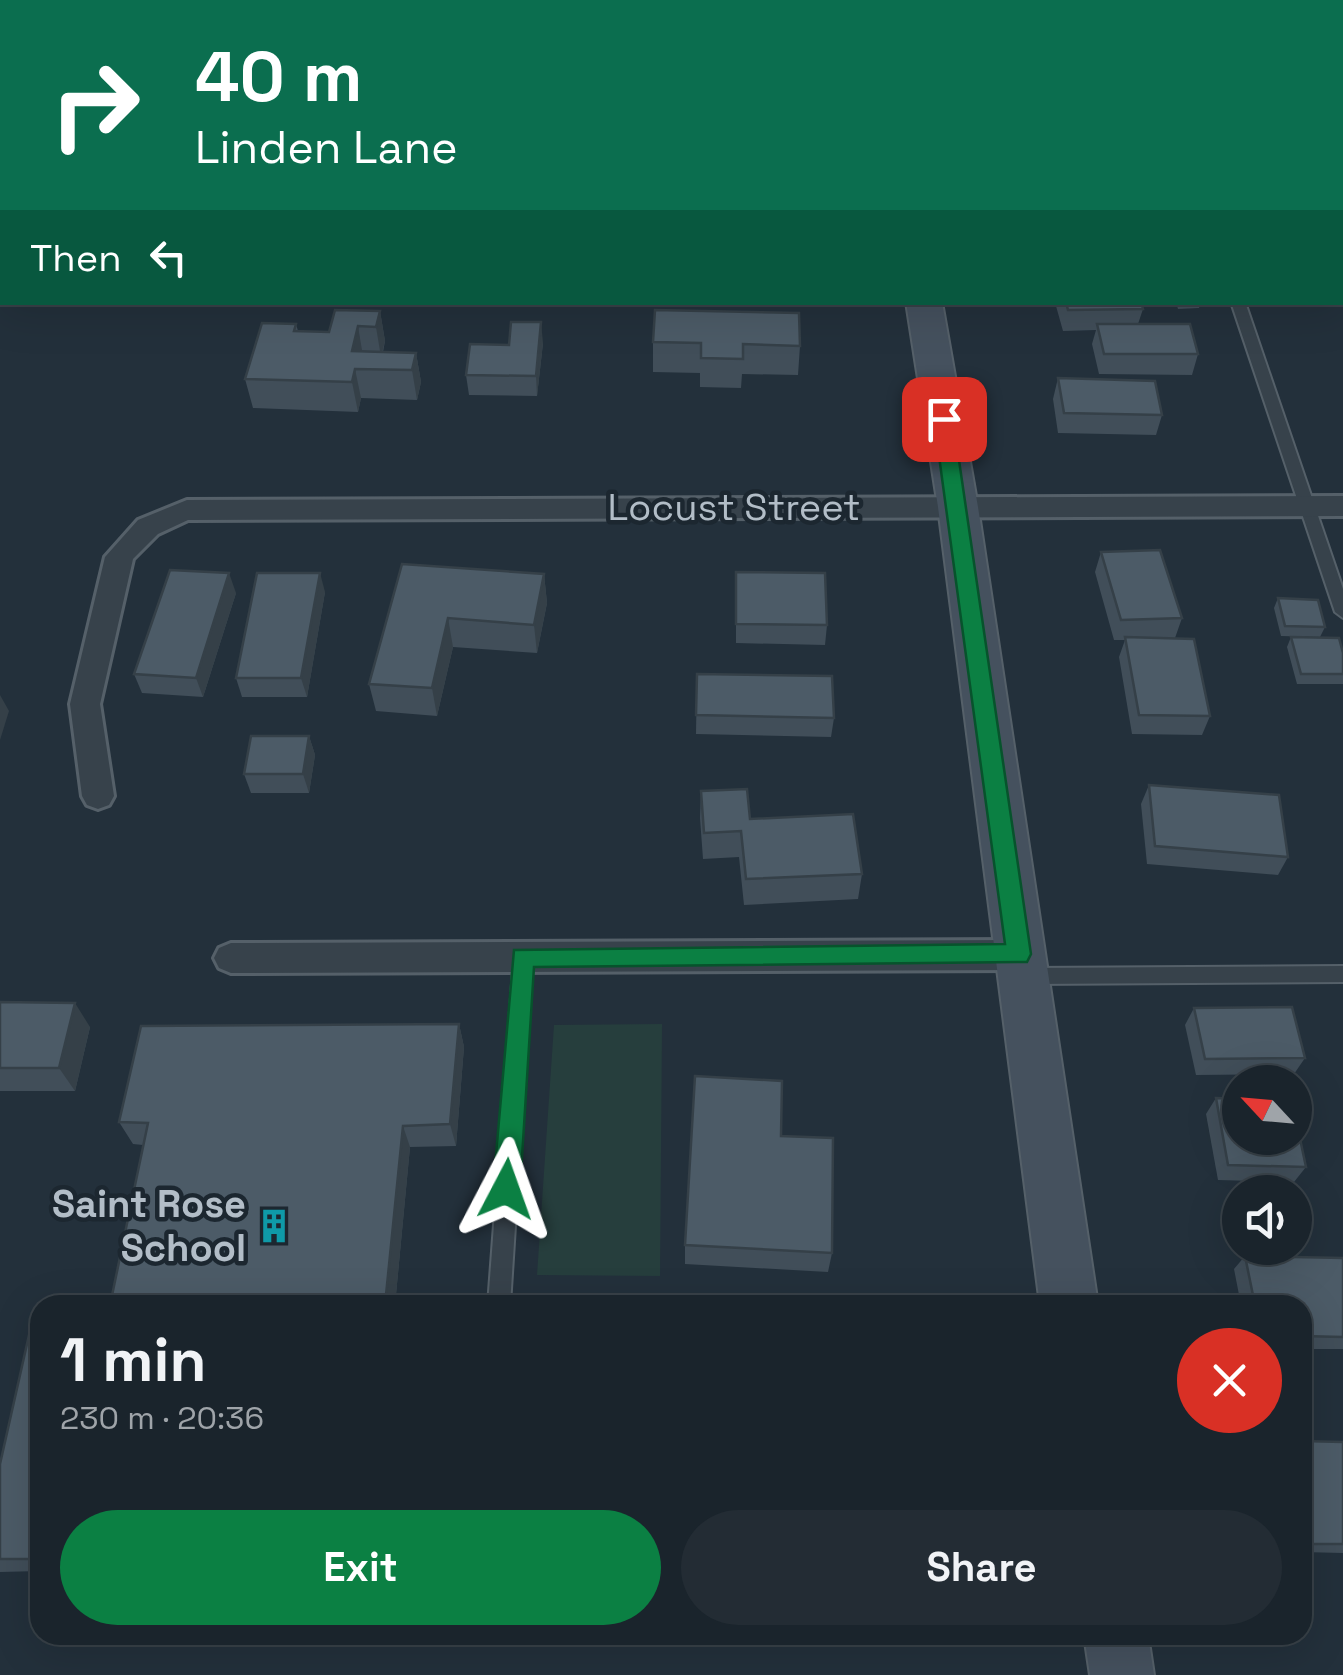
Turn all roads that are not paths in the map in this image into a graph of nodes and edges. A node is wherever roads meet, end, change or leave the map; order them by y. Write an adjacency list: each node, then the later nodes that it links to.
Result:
1 (924, 305): 5 (main road)
2 (1239, 305): 3 (lane)
3 (1304, 506): 4 (street, Locust Street); 5 (street, Locust Street); 6 (lane)
4 (1343, 506)
5 (958, 507): 7 (street, Locust Street); 10 (main road)
6 (1343, 612)
7 (98, 796)
8 (523, 957): 9 (street); 10 (street); 12 (lane)
9 (230, 958)
10 (1020, 965): 11 (lane); 13 (main road)
11 (1343, 974)
12 (499, 1295)
13 (1068, 1295)
14 (1118, 1645): 15 (main road)
15 (1122, 1675)

